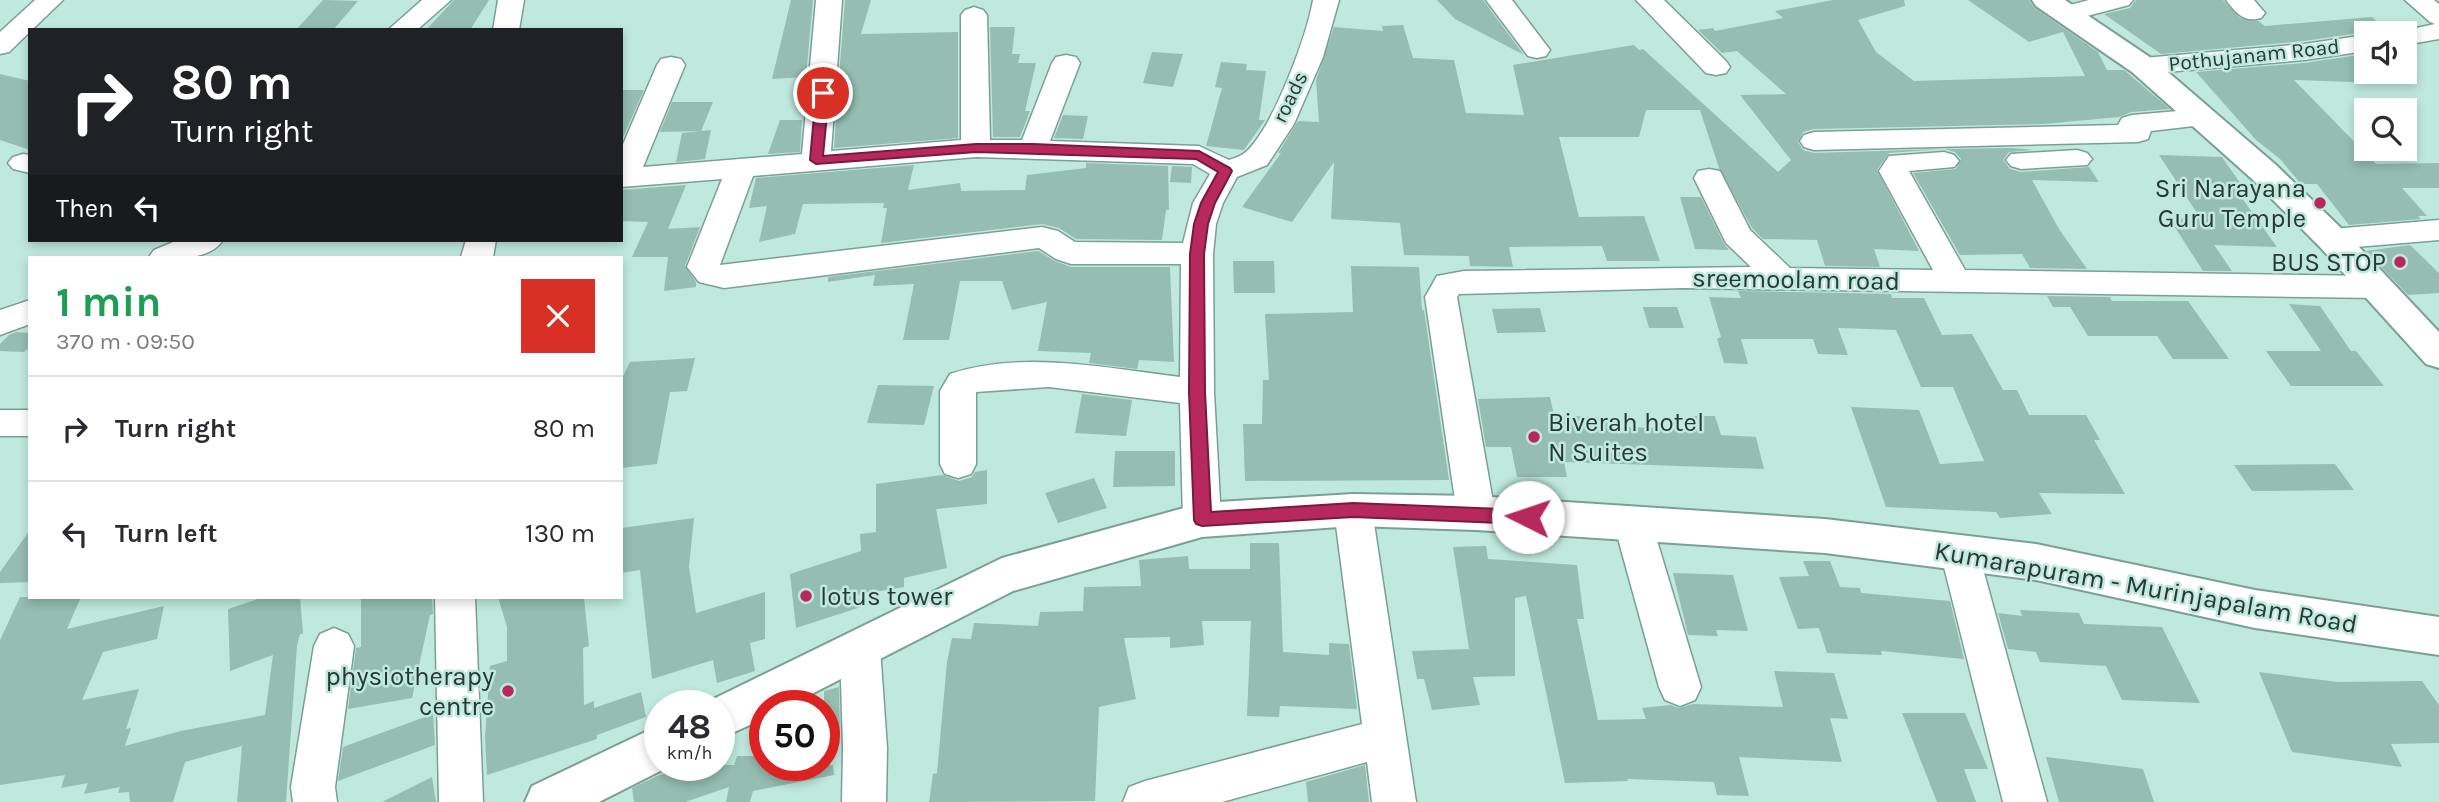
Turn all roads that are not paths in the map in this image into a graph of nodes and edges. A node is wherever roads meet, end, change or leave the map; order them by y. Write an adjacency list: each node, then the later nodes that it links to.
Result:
1 (50, 0): 16 (street)
2 (438, 0): 12 (street)
3 (511, 0): 13 (street)
4 (829, 0): 27 (street)
5 (1326, 0): 29 (street, roads)
6 (1499, 0): 17 (street)
7 (2120, 0): 10 (street)
8 (2418, 0): 14 (street)
9 (1653, 4): 21 (street)
10 (2055, 7): 20 (main road)
11 (974, 15): 24 (street)
12 (403, 28)
13 (506, 28)
14 (2430, 33)
15 (2354, 45): 20 (street, Pothujanam Road)
16 (0, 46)
17 (1537, 50)
18 (1066, 63): 25 (street)
19 (671, 65): 30 (street)
20 (2143, 66): 22 (main road)
21 (1716, 67)
22 (2201, 118): 23 (street); 34 (main road)
23 (1814, 141)
24 (976, 148): 25 (street); 27 (street)
25 (1033, 148): 29 (street)
26 (2077, 159): 39 (street)
27 (816, 160): 28 (street)
28 (742, 166): 31 (street); 36 (street)
29 (1226, 171): 36 (street)
30 (623, 176)
31 (623, 178)
32 (1709, 178): 38 (street)
33 (2439, 230): 34 (street)
34 (2332, 239): 40 (main road)
35 (202, 242): 37 (street)
36 (1197, 254): 44 (street)
37 (167, 256)
38 (1782, 278): 39 (street, sreemoolam road); 49 (street, sreemoolam road)
39 (1955, 282): 40 (street, sreemoolam road)
40 (2377, 287): 43 (main road)
41 (28, 312): 42 (street)
42 (0, 323)
43 (2439, 355)
44 (1197, 392): 47 (street); 50 (street)
45 (0, 423): 46 (street)
46 (28, 423)
47 (958, 464)
48 (1353, 510): 49 (main road, Kumarapuram - Murinjapalam Road); 50 (main road, Kumarapuram - Murinjapalam Road); 59 (street)
49 (1476, 513): 51 (main road, Kumarapuram - Murinjapalam Road)
50 (1202, 520): 56 (main road, Kumarapuram - Murinjapalam Road)
51 (1633, 524): 52 (main road, Kumarapuram - Murinjapalam Road); 57 (street)
52 (1958, 551): 54 (main road, Kumarapuram - Murinjapalam Road); 67 (street)
53 (455, 599): 62 (street)
54 (2439, 636)
55 (334, 646): 61 (street)
56 (860, 648): 58 (main road, Kumarapuram - Murinjapalam Road); 64 (street)
57 (1680, 687)
58 (735, 710)
59 (1384, 738): 65 (street); 66 (street)
60 (644, 755): 63 (main road)
61 (315, 802)
62 (461, 802)
63 (549, 802)
64 (863, 802)
65 (1145, 802)
66 (1394, 802)
67 (2025, 802)

